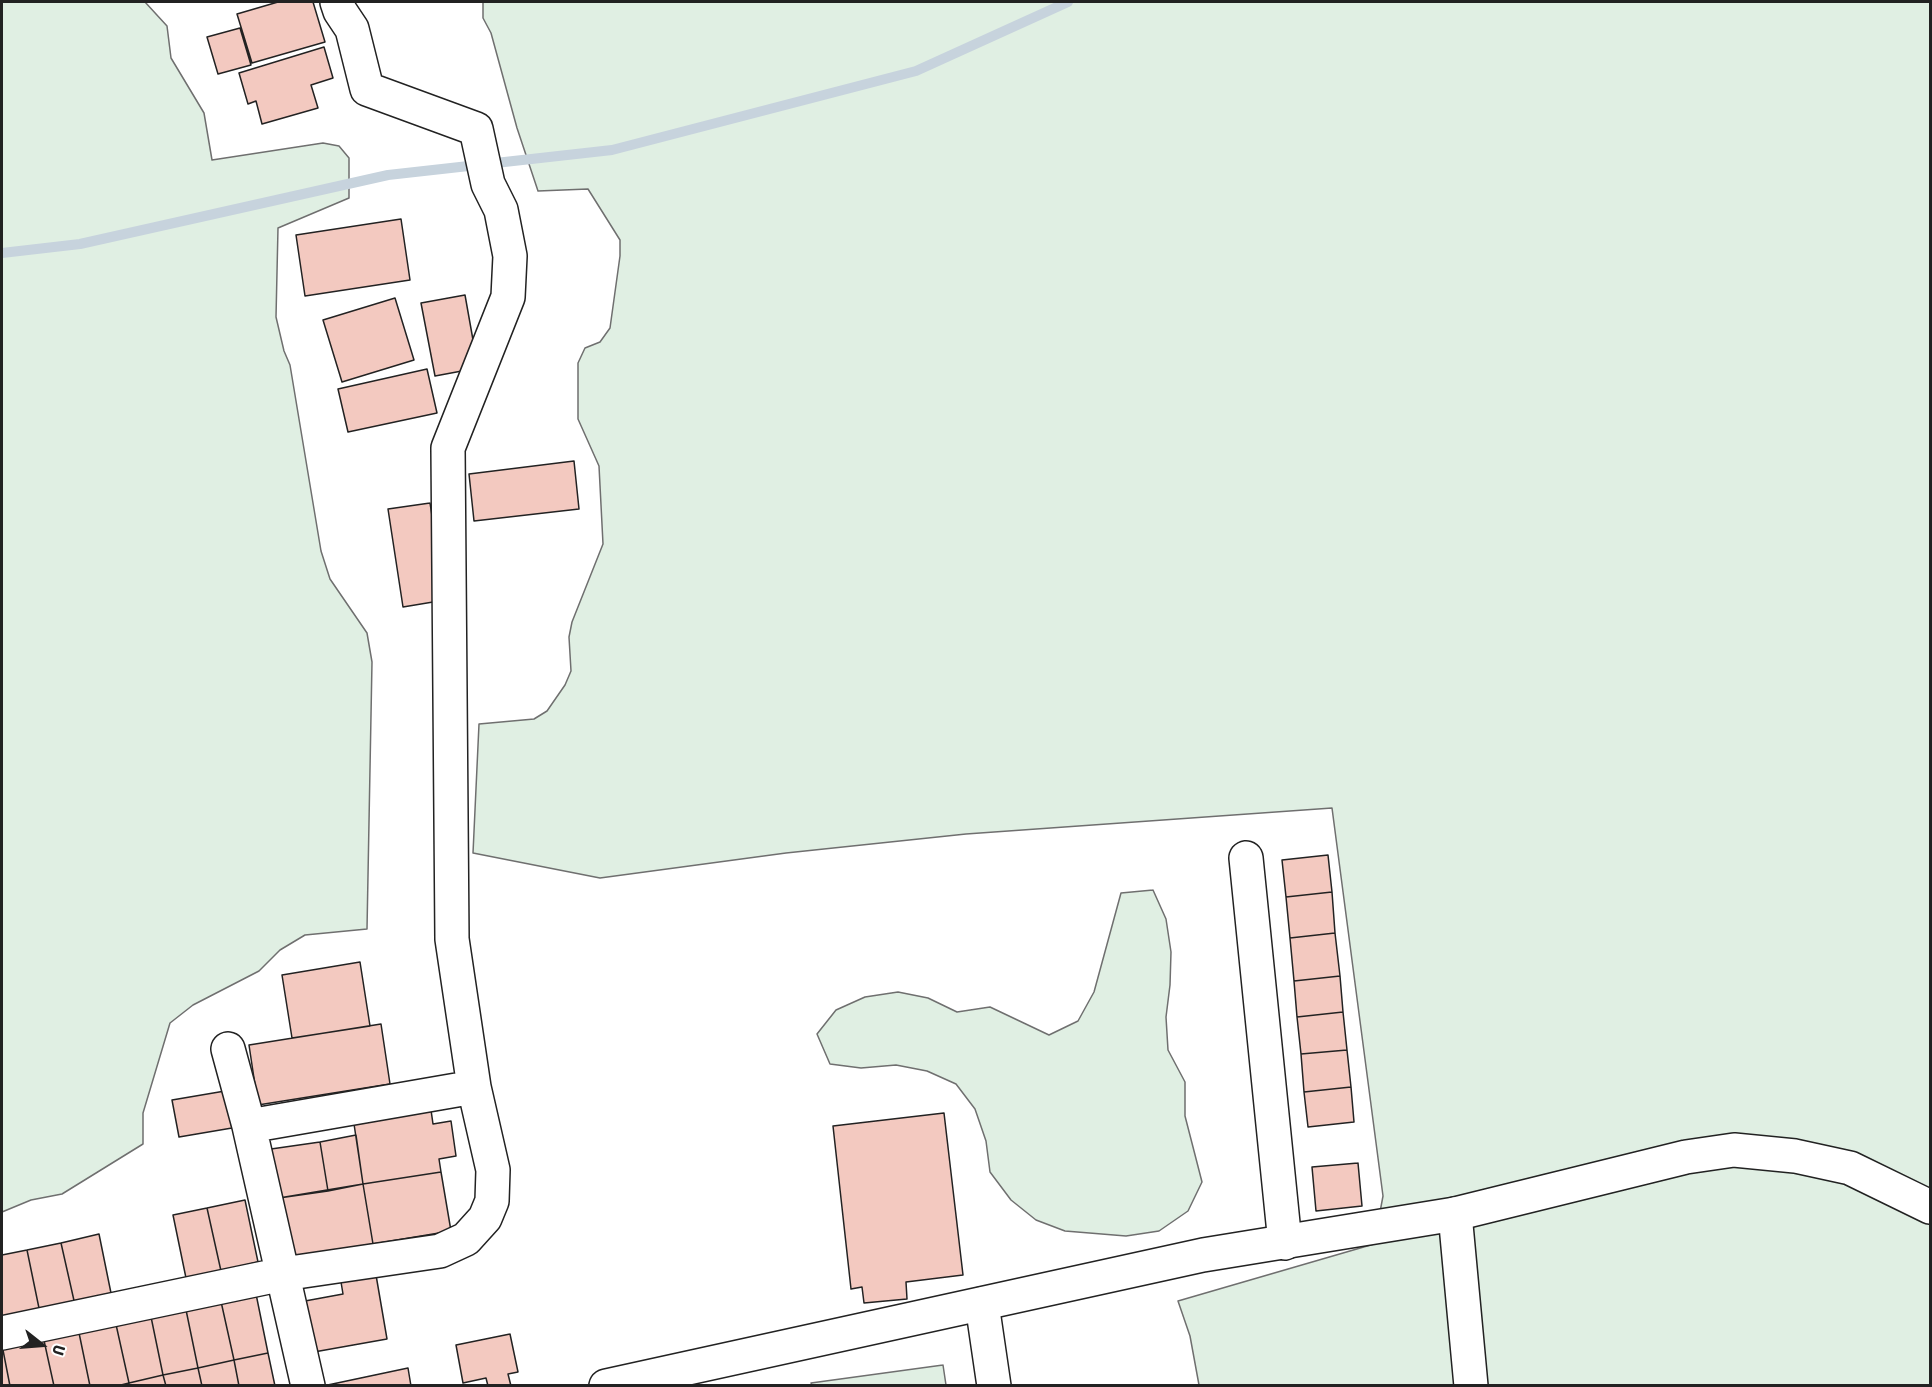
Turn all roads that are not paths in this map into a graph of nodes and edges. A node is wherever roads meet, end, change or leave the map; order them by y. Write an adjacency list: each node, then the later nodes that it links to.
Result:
1 (337, 2): 4 (street)
2 (1246, 858): 8 (street)
3 (228, 1049): 5 (street)
4 (474, 1087): 5 (street); 9 (street)
5 (249, 1126): 9 (street)
6 (1930, 1207): 7 (street)
7 (1455, 1214): 8 (street); 15 (street)
8 (1285, 1243): 10 (street)
9 (283, 1274): 11 (street); 12 (street)
10 (982, 1304): 13 (street); 14 (street)
11 (2, 1334)
12 (308, 1386)
13 (606, 1386)
14 (994, 1386)
15 (1471, 1386)

